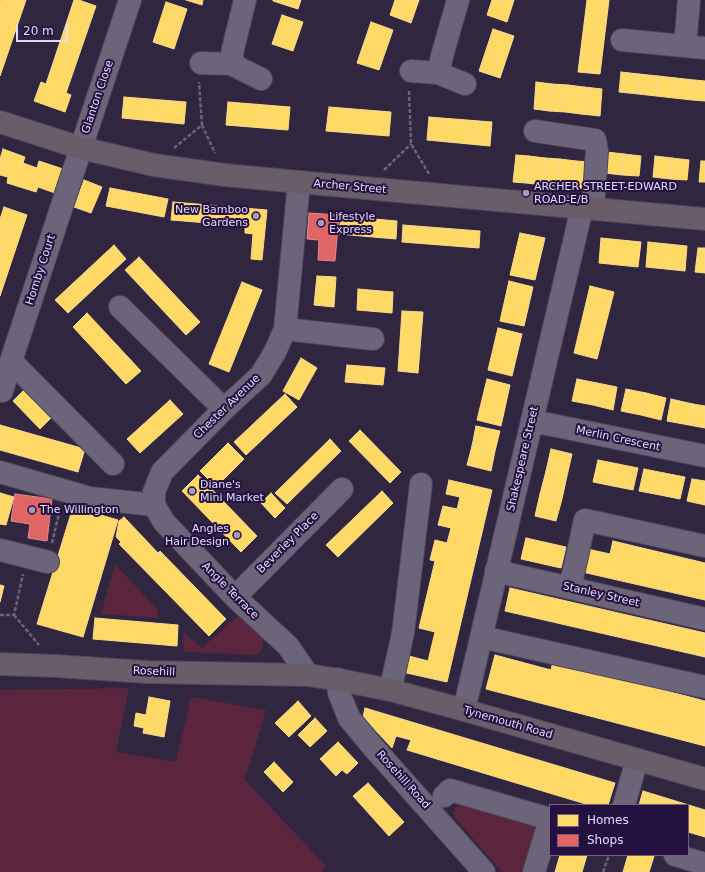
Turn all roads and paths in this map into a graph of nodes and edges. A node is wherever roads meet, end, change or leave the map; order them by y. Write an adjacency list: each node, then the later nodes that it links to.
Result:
1 (130, 0): 16 (street, Glanton Close)
2 (245, 0): 7 (street)
3 (458, 0): 10 (street)
4 (689, 0): 6 (street)
5 (622, 40): 6 (street)
6 (695, 47)
7 (231, 64): 9 (street); 11 (street)
8 (411, 71): 10 (street)
9 (200, 72): 14 (path)
10 (438, 73): 12 (street)
11 (261, 79)
12 (465, 84)
13 (0, 122): 16 (main road, Archer Street)
14 (202, 125): 17 (path); 18 (path)
15 (535, 131): 22 (street, Shakespeare Street)
16 (81, 148): 17 (main road, Archer Street); 27 (street, Hornby Court)
17 (154, 165): 18 (main road, Archer Street)
18 (225, 175): 19 (main road, Archer Street)
19 (298, 182): 20 (main road, Archer Street); 25 (street, Chester Avenue)
20 (364, 188): 21 (main road, Archer Street); 21 (path)
21 (442, 195): 22 (main road, Archer Street)
22 (587, 209): 23 (main road, Archer Street); 30 (street, Shakespeare Street)
23 (705, 219)
24 (120, 307): 29 (street)
25 (285, 329): 26 (street); 29 (street, Chester Avenue)
26 (374, 339)
27 (11, 361): 28 (street, Hornby Court); 32 (street)
28 (0, 390)
29 (224, 410): 37 (street, Chester Avenue)
30 (532, 421): 31 (street, Merlin Crescent); 42 (street, Shakespeare Street)
31 (705, 456)
32 (113, 464)
33 (0, 472): 36 (street)
34 (421, 484): 54 (street)
35 (342, 490): 44 (street, Beverley Place)
36 (64, 491): 37 (street); 41 (path)
37 (154, 505): 44 (street, Angle Terrace)
38 (705, 546): 43 (street)
39 (0, 550): 40 (street)
40 (27, 558): 41 (street); 45 (path)
41 (48, 562)
42 (496, 571): 43 (street, Stanley Street); 48 (street, Shakespeare Street)
43 (570, 588): 47 (street, Stanley Street)
44 (235, 597): 51 (street, Angle Terrace)
45 (14, 614): 46 (path); 50 (path)
46 (0, 615)
47 (705, 620)
48 (481, 637): 53 (street); 55 (street, Shakespeare Street)
49 (0, 664): 50 (main road, Rosehill)
50 (56, 666): 51 (main road, Rosehill)
51 (308, 675): 52 (main road, Tynemouth Road)
52 (338, 679): 54 (main road, Tynemouth Road); 65 (street, Rosehill Road)
53 (705, 687)
54 (390, 690): 55 (main road, Tynemouth Road)
55 (464, 710): 56 (main road, Tynemouth Road)
56 (637, 760): 57 (main road, Tynemouth Road); 59 (street)
57 (705, 779)
58 (444, 796): 60 (street)
59 (624, 804)
60 (549, 820)
61 (549, 823): 66 (street)
62 (609, 856): 67 (path)
63 (679, 861): 64 (street)
64 (705, 864)
65 (484, 872)
66 (534, 872)
67 (603, 872)

